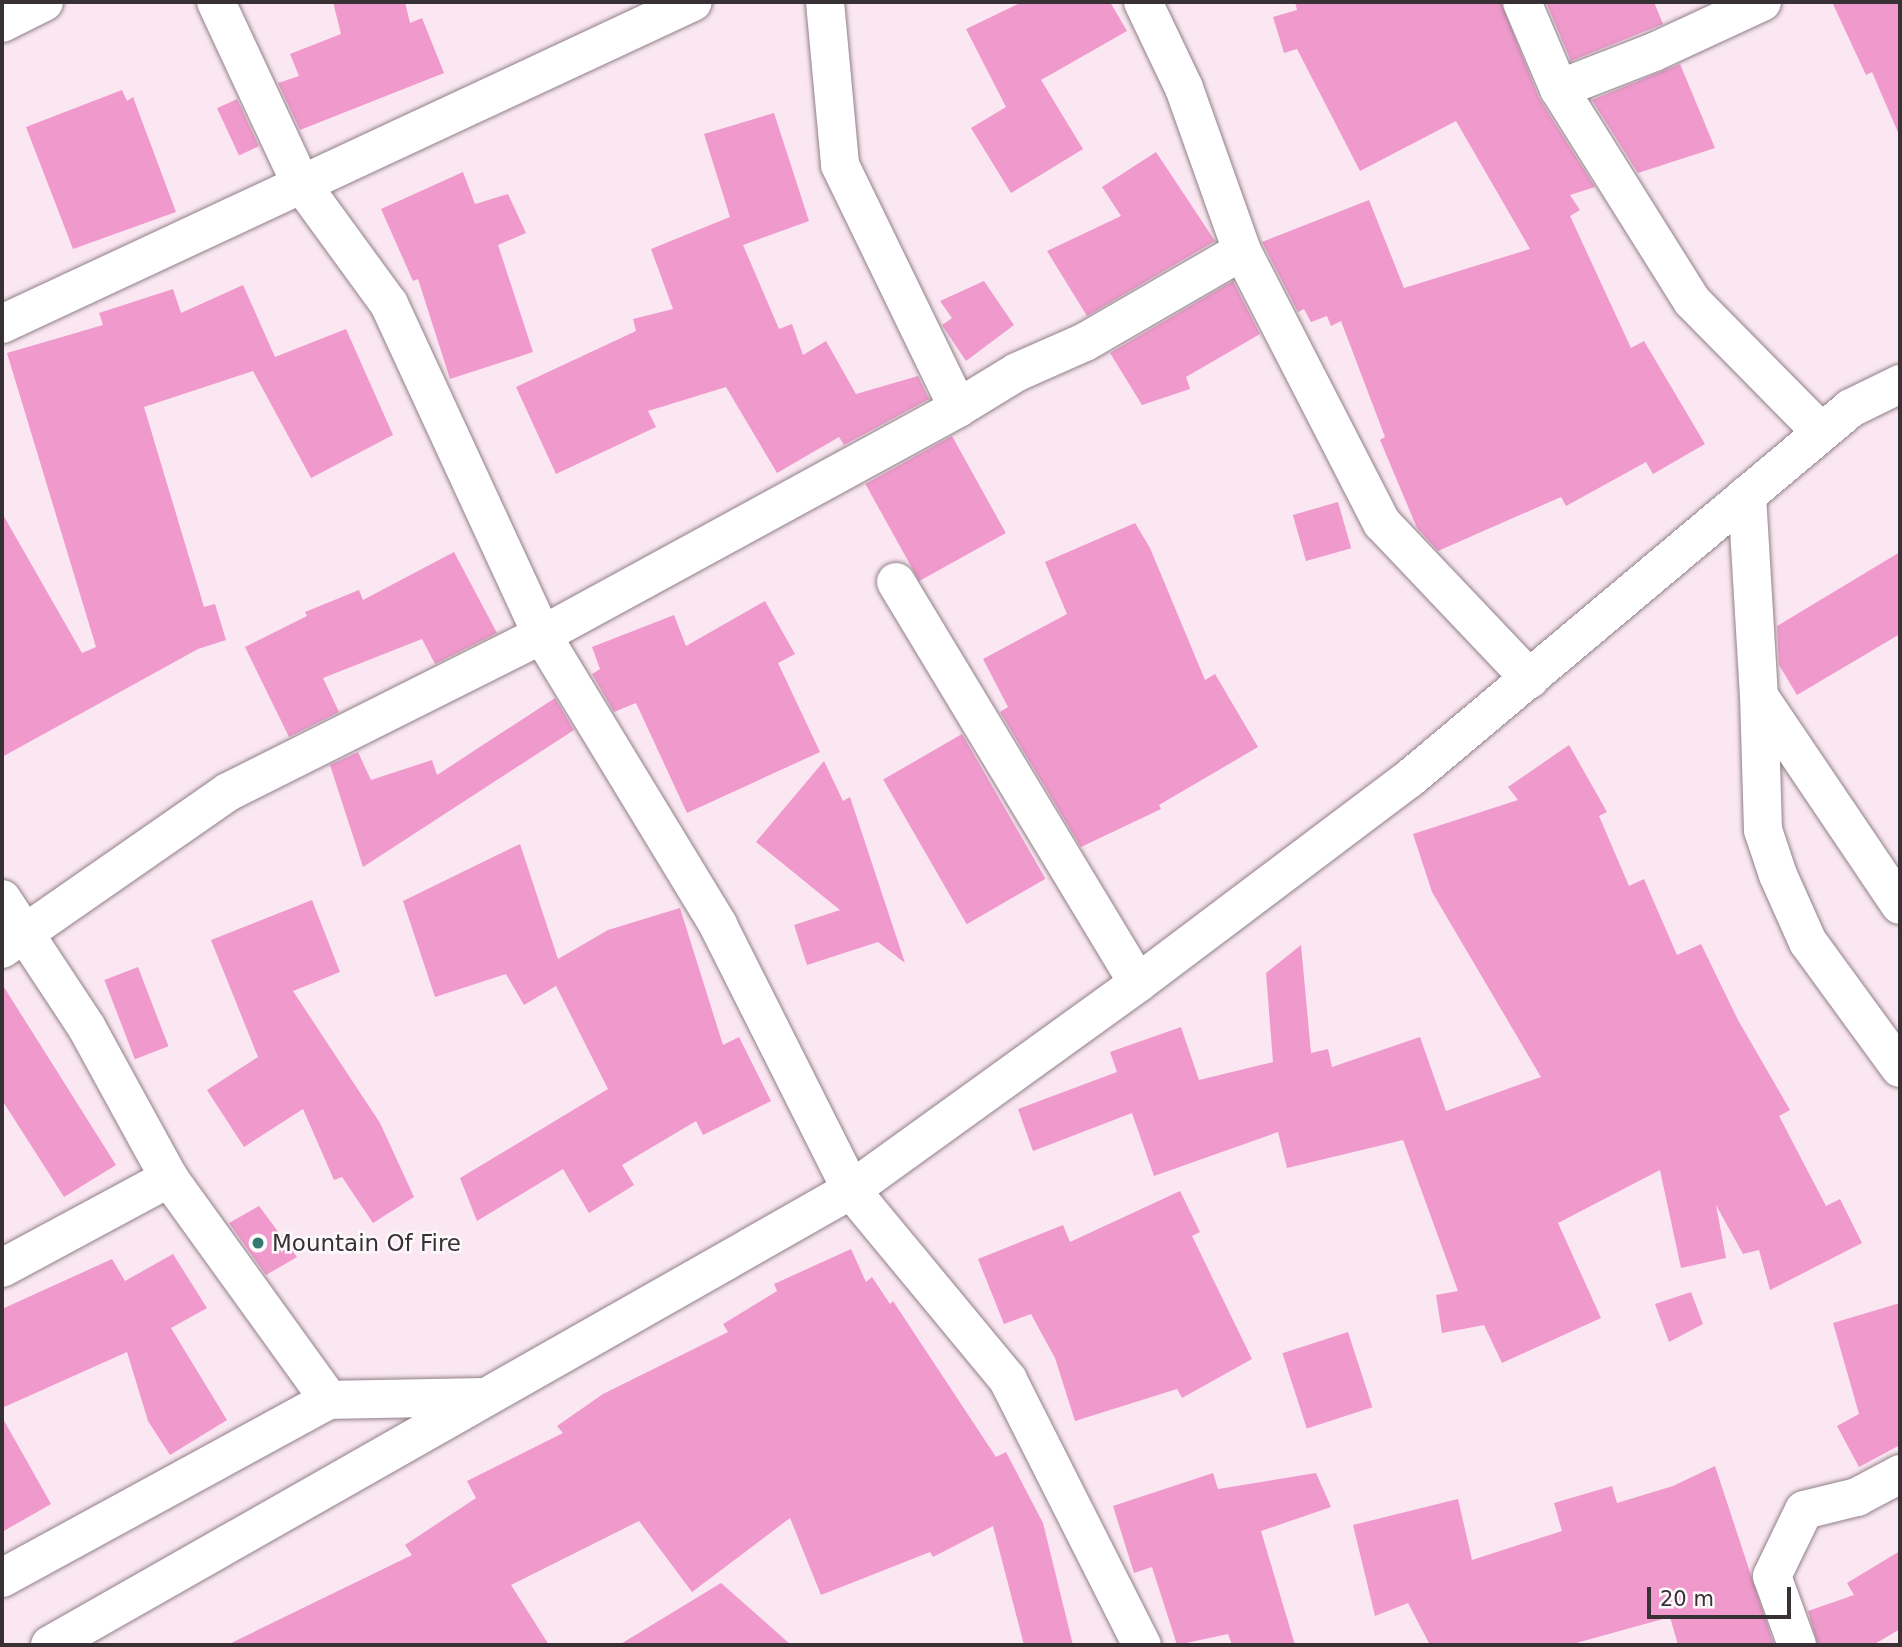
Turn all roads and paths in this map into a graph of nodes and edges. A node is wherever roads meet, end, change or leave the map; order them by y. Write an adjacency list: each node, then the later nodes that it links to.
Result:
1 (44, 2): 8 (street)
2 (216, 2): 10 (street)
3 (693, 2): 10 (street)
4 (825, 2): 14 (street)
5 (1143, 2): 11 (street)
6 (1522, 2): 9 (street)
7 (1762, 2): 9 (street)
8 (2, 23)
9 (1559, 89): 15 (street)
10 (300, 182): 12 (street); 18 (street)
11 (1242, 251): 14 (street); 19 (street)
12 (2, 324)
13 (1900, 384): 15 (street)
14 (958, 408): 18 (street)
15 (1821, 432): 16 (street)
16 (1747, 495): 19 (street); 20 (street)
17 (896, 582): 24 (street)
18 (542, 635): 23 (street); 27 (street)
19 (1530, 679): 24 (street)
20 (1759, 696): 22 (street); 25 (street)
21 (2, 899): 23 (street)
22 (1900, 905)
23 (13, 943): 26 (street)
24 (1138, 983): 27 (street)
25 (1900, 1068)
26 (169, 1178): 28 (street); 30 (street)
27 (850, 1190): 29 (street); 34 (street)
28 (2, 1268)
29 (484, 1397): 30 (street); 33 (street)
30 (329, 1400): 32 (street)
31 (1900, 1474): 35 (street)
32 (2, 1578)
33 (50, 1645)
34 (1142, 1645)
35 (1797, 1645)

